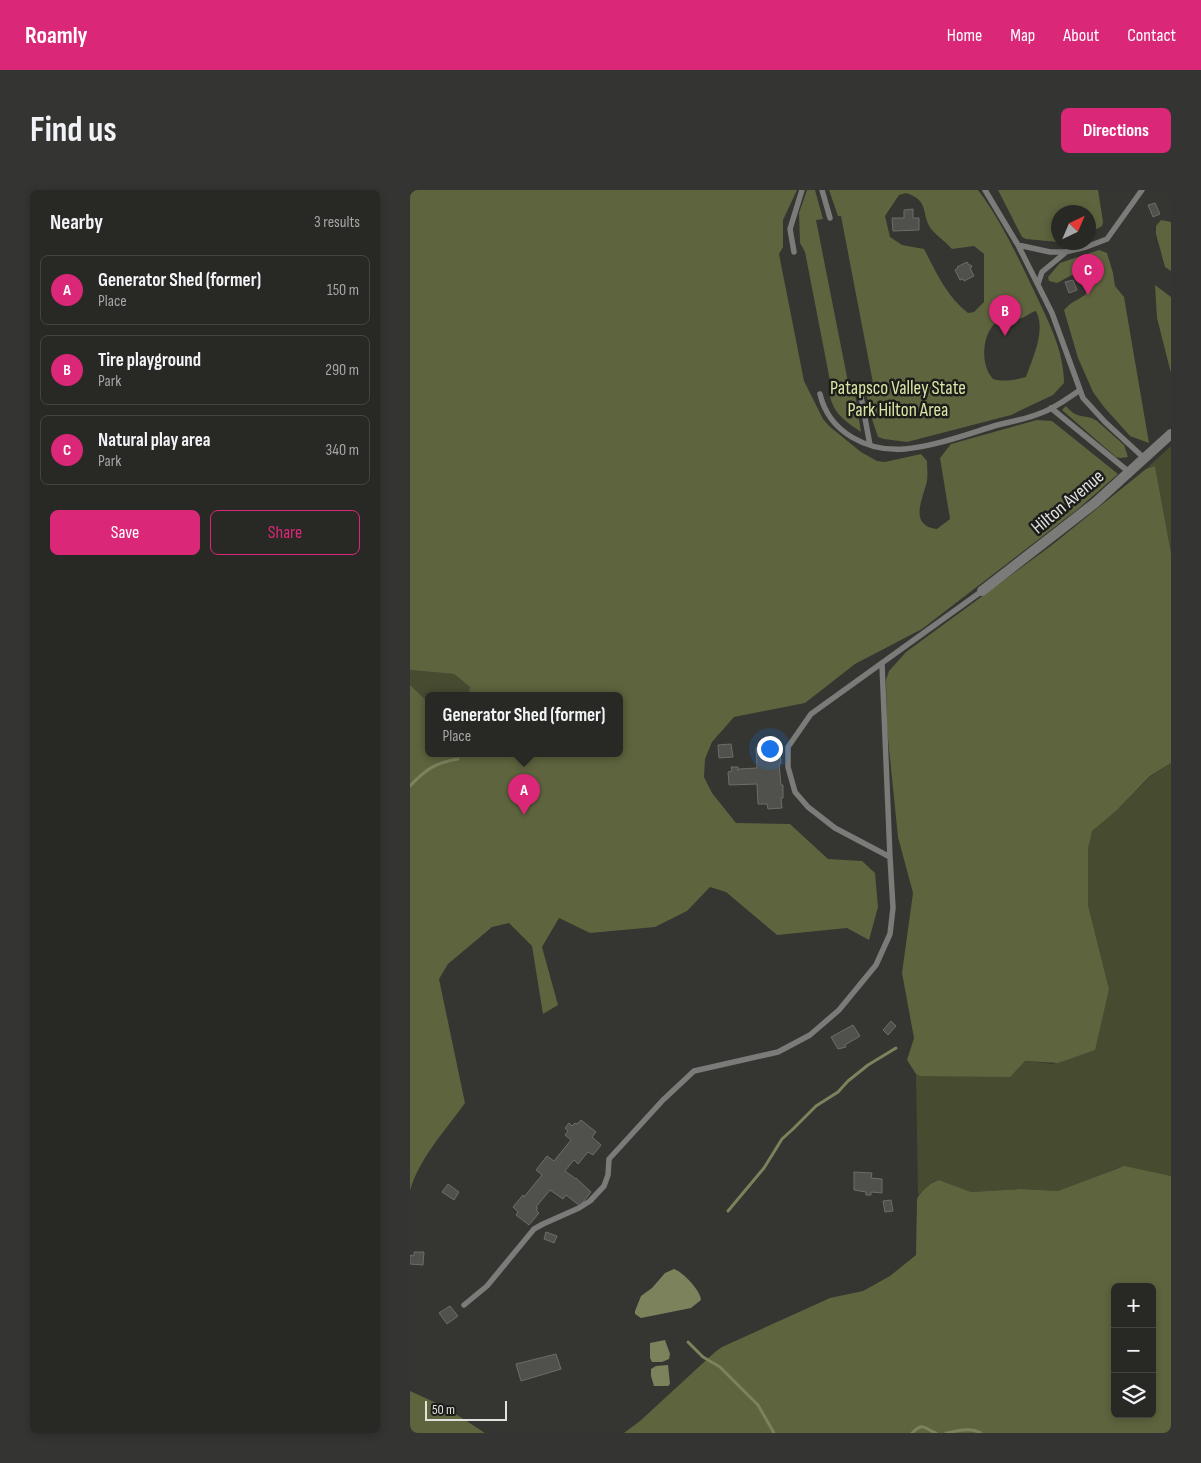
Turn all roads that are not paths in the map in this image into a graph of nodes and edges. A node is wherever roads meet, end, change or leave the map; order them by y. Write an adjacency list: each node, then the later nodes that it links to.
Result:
1 (802, 190): 7 (lane)
2 (822, 190): 5 (lane)
3 (985, 190): 6 (lane)
4 (1142, 190): 8 (lane)
5 (830, 218)
6 (1018, 245): 8 (lane); 9 (lane)
7 (794, 252)
8 (1065, 252): 9 (lane)
9 (1038, 284): 11 (lane)
10 (859, 386): 15 (lane)
11 (1080, 390): 13 (lane); 16 (lane)
12 (820, 394): 15 (lane)
13 (1051, 408): 15 (lane); 17 (lane)
14 (1171, 434): 16 (street, Hilton Avenue)
15 (870, 445)
16 (1144, 458): 17 (street, Hilton Avenue)
17 (1129, 472): 18 (street, Hilton Avenue)
18 (982, 591): 19 (lane)
19 (882, 664): 20 (lane); 20 (lane)
20 (890, 857): 21 (lane)
21 (464, 1305)

